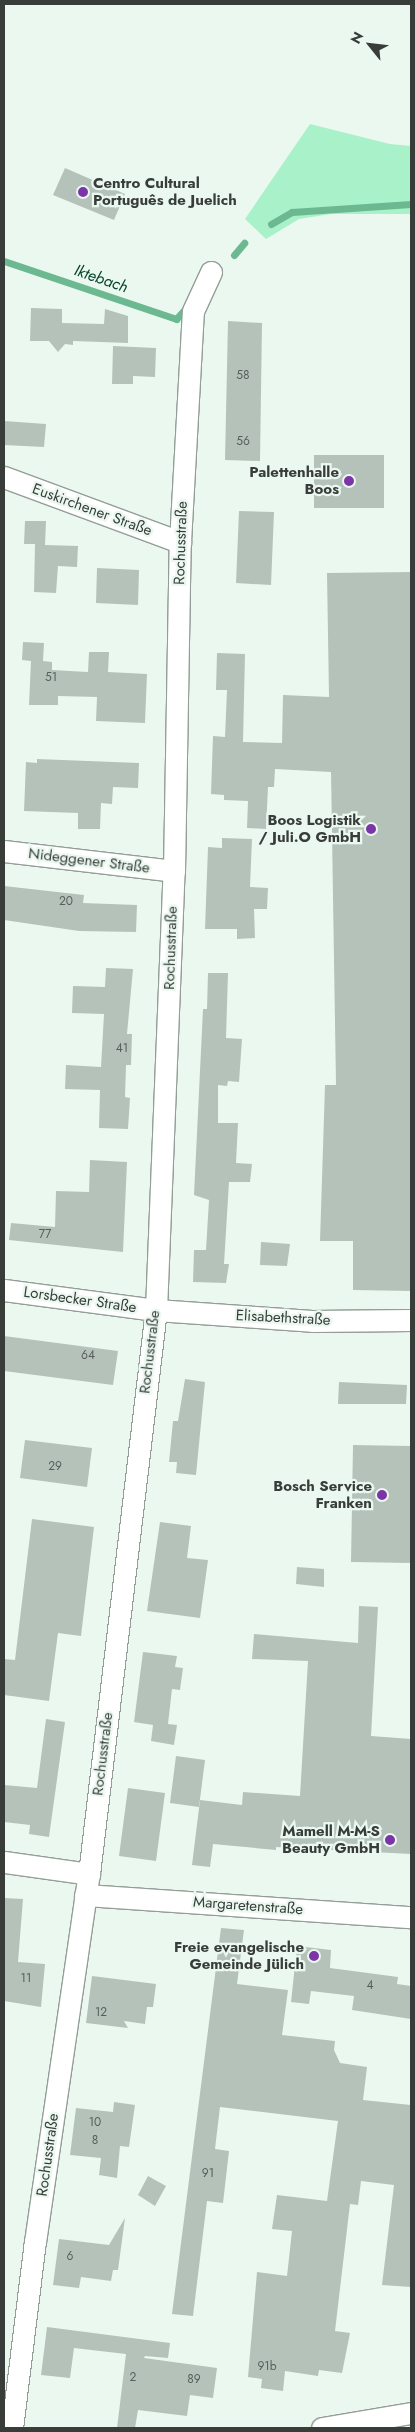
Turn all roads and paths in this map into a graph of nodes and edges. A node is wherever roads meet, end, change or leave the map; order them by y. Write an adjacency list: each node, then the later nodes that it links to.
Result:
1 (211, 272): 3 (street, Rochusstraße)
2 (4, 477): 3 (street, Euskirchener Straße)
3 (180, 542): 5 (street, Rochusstraße)
4 (4, 852): 5 (street, Nideggener Straße)
5 (174, 872): 7 (street, Rochusstraße)
6 (4, 1290): 7 (street, Lorsbecker Straße)
7 (156, 1310): 8 (street, Elisabethstraße); 10 (street, Rochusstraße)
8 (411, 1320)
9 (4, 1862): 10 (street, Margaretenstraße)
10 (87, 1884): 11 (street, Margaretenstraße); 13 (street, Rochusstraße)
11 (411, 1917)
12 (411, 2413): 14 (street)
13 (12, 2428)
14 (322, 2428)

